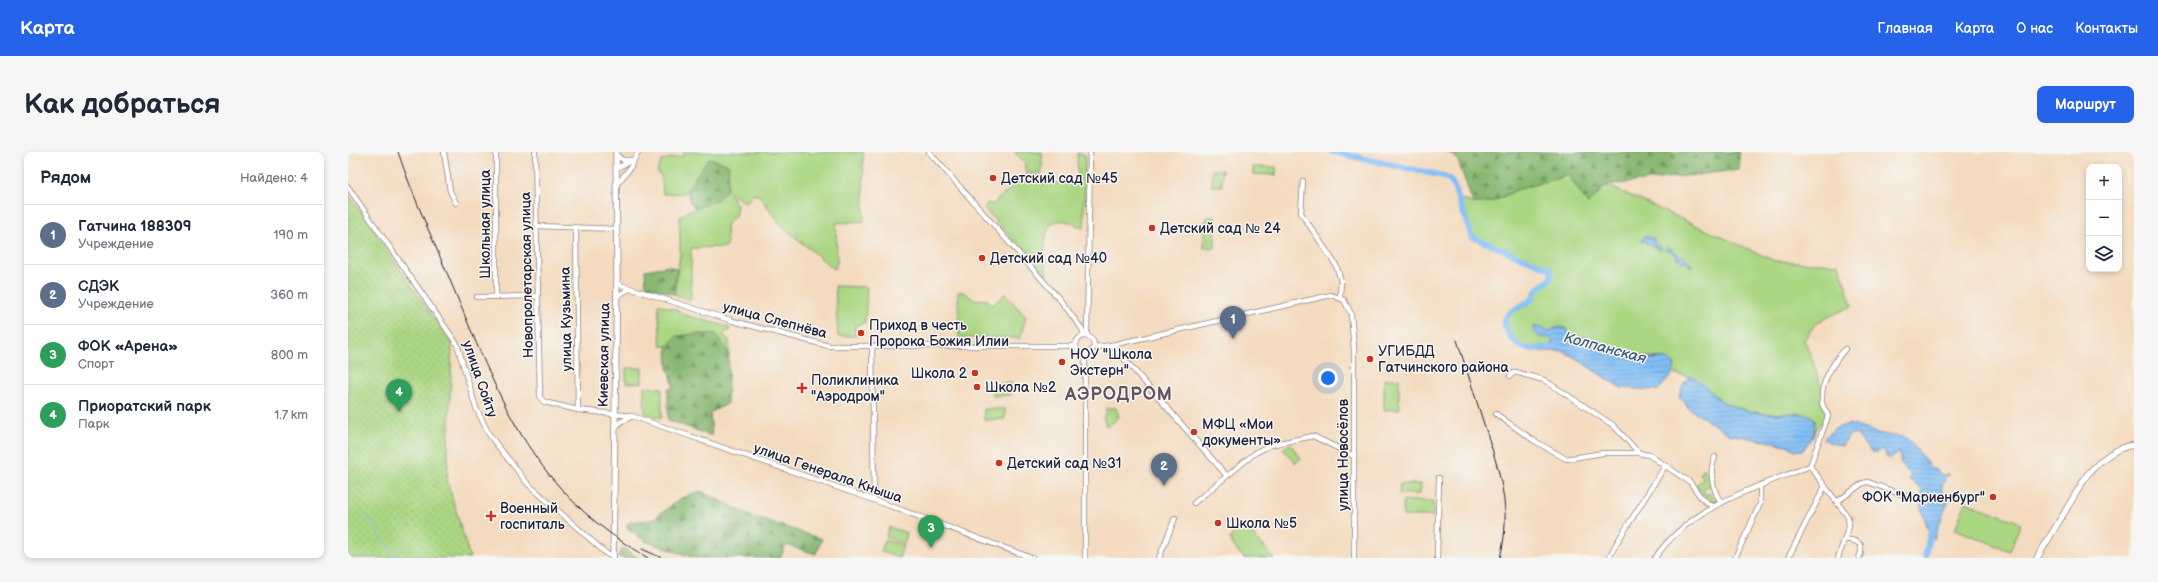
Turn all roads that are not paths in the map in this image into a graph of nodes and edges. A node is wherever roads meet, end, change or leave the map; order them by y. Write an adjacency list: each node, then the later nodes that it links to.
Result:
1 (444, 152): 14 (street)
2 (496, 152): 23 (street, Школьная улица)
3 (535, 152): 15 (street, Новопролетарская улица)
4 (638, 152): 8 (street)
5 (929, 152): 26 (street)
6 (1090, 152): 25 (street)
7 (616, 153): 8 (street); 9 (main road, Киевская улица)
8 (635, 158): 9 (street); 10 (street)
9 (617, 168): 10 (street); 12 (main road, Киевская улица)
10 (630, 168): 12 (street)
11 (1303, 182): 24 (street)
12 (617, 184): 17 (main road, Киевская улица)
13 (348, 187): 59 (street, улица Сойту)
14 (456, 203)
15 (536, 226): 16 (street); 20 (street, Новопролетарская улица)
16 (576, 228): 17 (street); 36 (street, улица Кузьмина)
17 (617, 229): 18 (main road, Киевская улица)
18 (617, 284): 19 (street, улица Слепнёва); 21 (main road, Киевская улица)
19 (629, 289): 21 (street); 29 (street, улица Слепнёва)
20 (538, 296): 23 (street); 35 (street, Новопролетарская улица)
21 (617, 296): 37 (main road, Киевская улица)
22 (477, 297): 23 (street)
23 (496, 297)
24 (1340, 297): 28 (street); 43 (street, улица Новосёлов)
25 (1088, 318): 26 (street); 27 (street)
26 (1077, 321): 27 (street)
27 (1085, 335): 30 (street); 31 (street)
28 (1112, 345): 31 (street); 47 (street)
29 (872, 346): 30 (street, улица Слепнёва); 52 (street)
30 (1076, 346): 33 (street)
31 (1095, 347): 33 (street)
32 (1845, 349): 46 (street)
33 (1085, 354): 61 (street)
34 (1510, 376): 42 (street)
35 (540, 397): 36 (street, улица Генерала Кныша)
36 (578, 410): 37 (street, улица Генерала Кныша)
37 (615, 414): 39 (street, улица Генерала Кныша); 40 (main road, Киевская улица)
38 (1496, 414): 42 (street)
39 (632, 416): 40 (street); 52 (street, улица Генерала Кныша)
40 (616, 429): 59 (main road, Киевская улица)
41 (2134, 445): 71 (main road)
42 (1639, 453): 45 (street)
43 (1354, 456): 47 (street); 63 (street, улица Новосёлов)
44 (1715, 457): 55 (street)
45 (1665, 466): 56 (street); 65 (street)
46 (1810, 466): 49 (street); 50 (street)
47 (1227, 476): 54 (street)
48 (1439, 478): 64 (street)
49 (1760, 485): 55 (street); 67 (street)
50 (1825, 486): 53 (street); 68 (street)
51 (1911, 498): 53 (street)
52 (874, 500): 60 (street, улица Генерала Кныша)
53 (1838, 501): 58 (street)
54 (1194, 503)
55 (1721, 503): 56 (street)
56 (1714, 507): 66 (street)
57 (1175, 518): 62 (street)
58 (1845, 538): 69 (street); 70 (street)
59 (614, 557)
60 (1032, 558)
61 (1085, 558)
62 (1159, 558)
63 (1354, 558)
64 (1437, 558)
65 (1608, 558)
66 (1656, 558)
67 (1735, 558)
68 (1788, 558)
69 (1838, 558)
70 (1858, 558)
71 (2036, 558)

